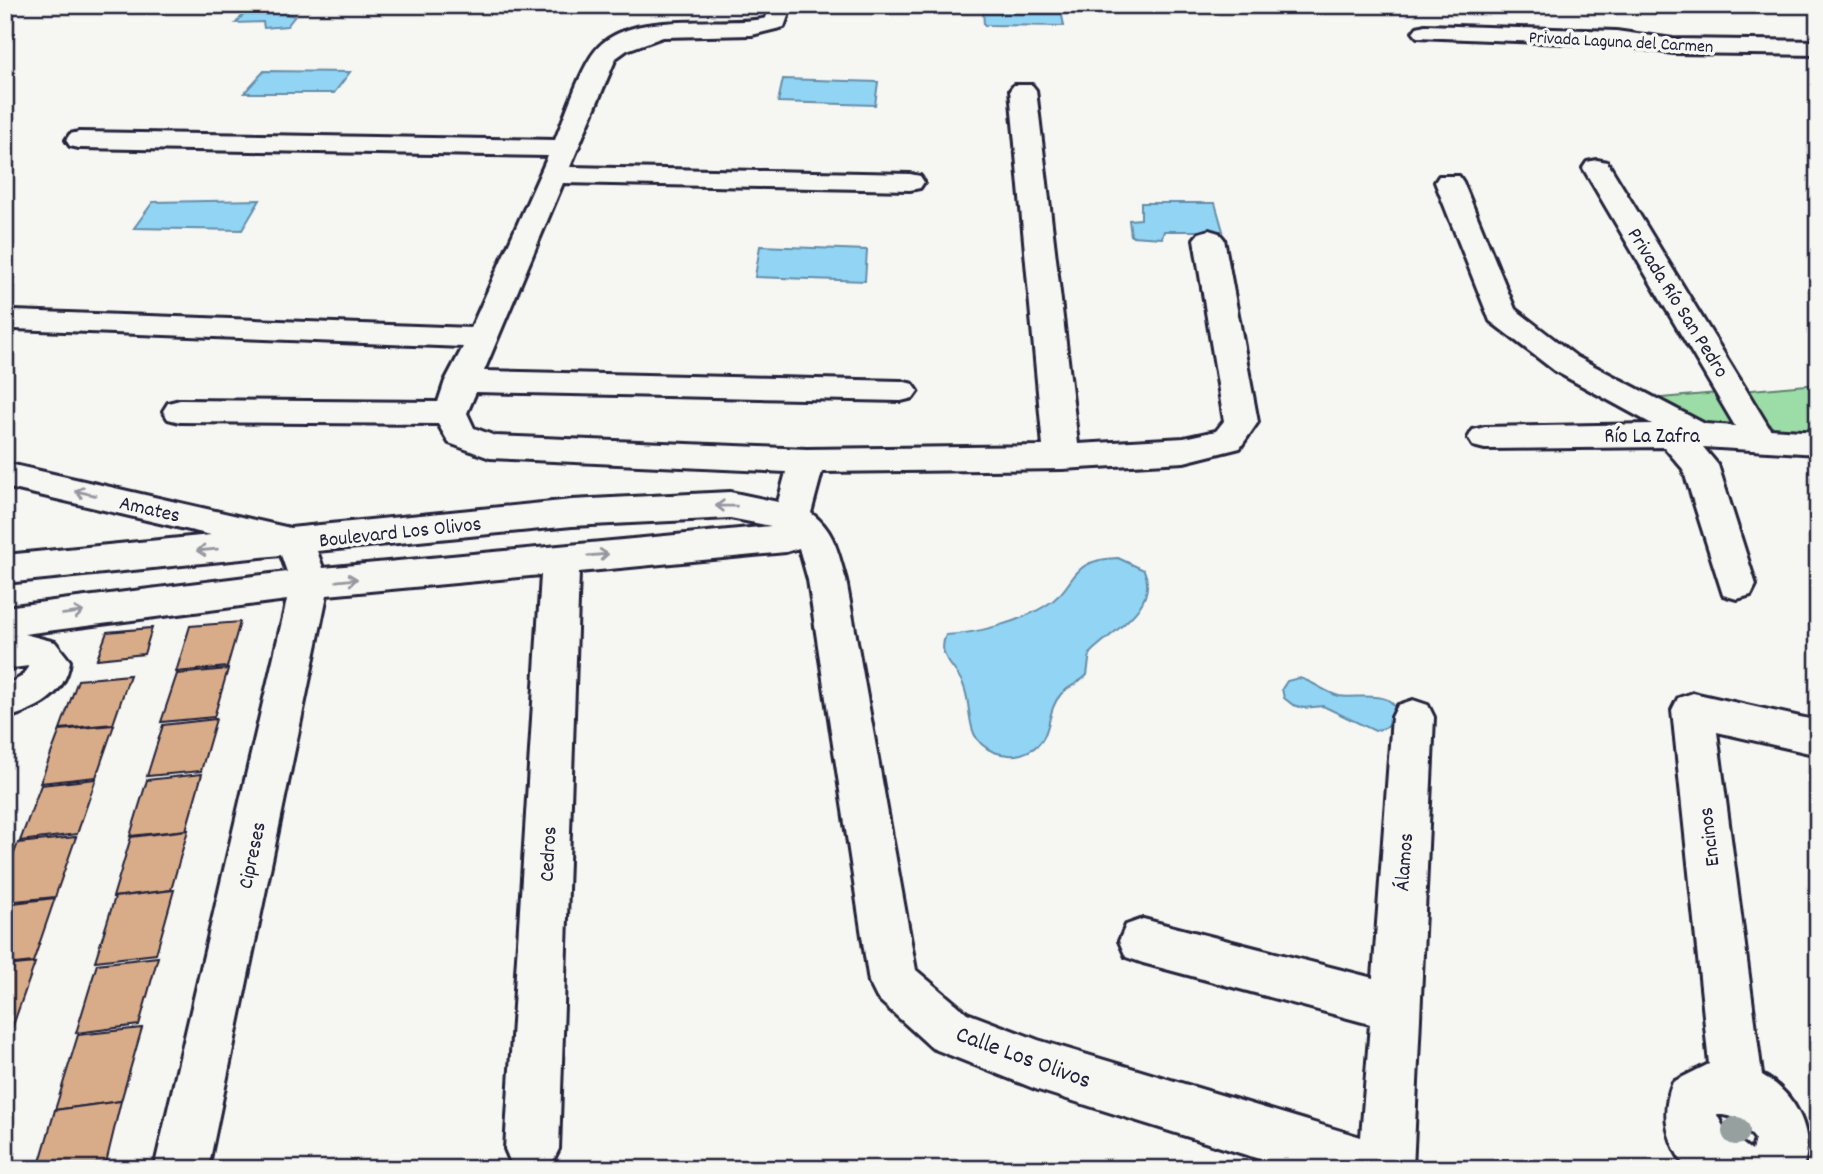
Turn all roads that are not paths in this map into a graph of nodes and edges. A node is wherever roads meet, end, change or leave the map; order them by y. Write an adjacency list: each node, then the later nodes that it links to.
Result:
1 (781, 5): 2 (street)
2 (741, 17): 7 (street)
3 (1425, 32): 4 (street, Privada Laguna del Carmen)
4 (1818, 48)
5 (1023, 90): 22 (street)
6 (79, 140): 7 (street)
7 (558, 162): 9 (street); 13 (street)
8 (1597, 169): 19 (street, Privada Río San Pedro)
9 (910, 182)
10 (1449, 182): 18 (street)
11 (1209, 239): 22 (street)
12 (14, 320): 13 (street)
13 (480, 338): 14 (street)
14 (461, 382): 15 (street); 17 (street)
15 (901, 391)
16 (180, 411): 17 (street)
17 (450, 413): 23 (street)
18 (1685, 434): 19 (street, Río La Zafra); 20 (street, Río La Zafra); 29 (street)
19 (1758, 437): 21 (street, Río La Zafra)
20 (1485, 438)
21 (1818, 443)
22 (1062, 457): 23 (street)
23 (807, 461): 25 (street)
24 (5, 475): 27 (street, Amates, one-way to 24)
25 (801, 538): 26 (street, Boulevard Los Olivos, one-way to 25); 27 (street, Boulevard Los Olivos, one-way to 27); 40 (street, Calle Los Olivos)
26 (561, 559): 27 (street, Boulevard Los Olivos, one-way to 26); 38 (street, Cedros)
27 (302, 563): 28 (street, Boulevard Los Olivos, one-way to 28); 30 (street, Boulevard Los Olivos, one-way to 27); 39 (street, Cipreses)
28 (5, 569)
29 (1737, 585)
30 (5, 622)
31 (5, 654): 32 (street)
32 (5, 703)
33 (1413, 717): 36 (street, Álamos)
34 (1818, 738): 37 (street, Encinos)
35 (1143, 941): 36 (street)
36 (1394, 1007): 41 (street, Álamos)
37 (1738, 1091): 42 (street); 43 (street)
38 (533, 1149)
39 (181, 1169)
40 (1379, 1169)
41 (1386, 1169)
42 (1732, 1169)
43 (1771, 1169)

